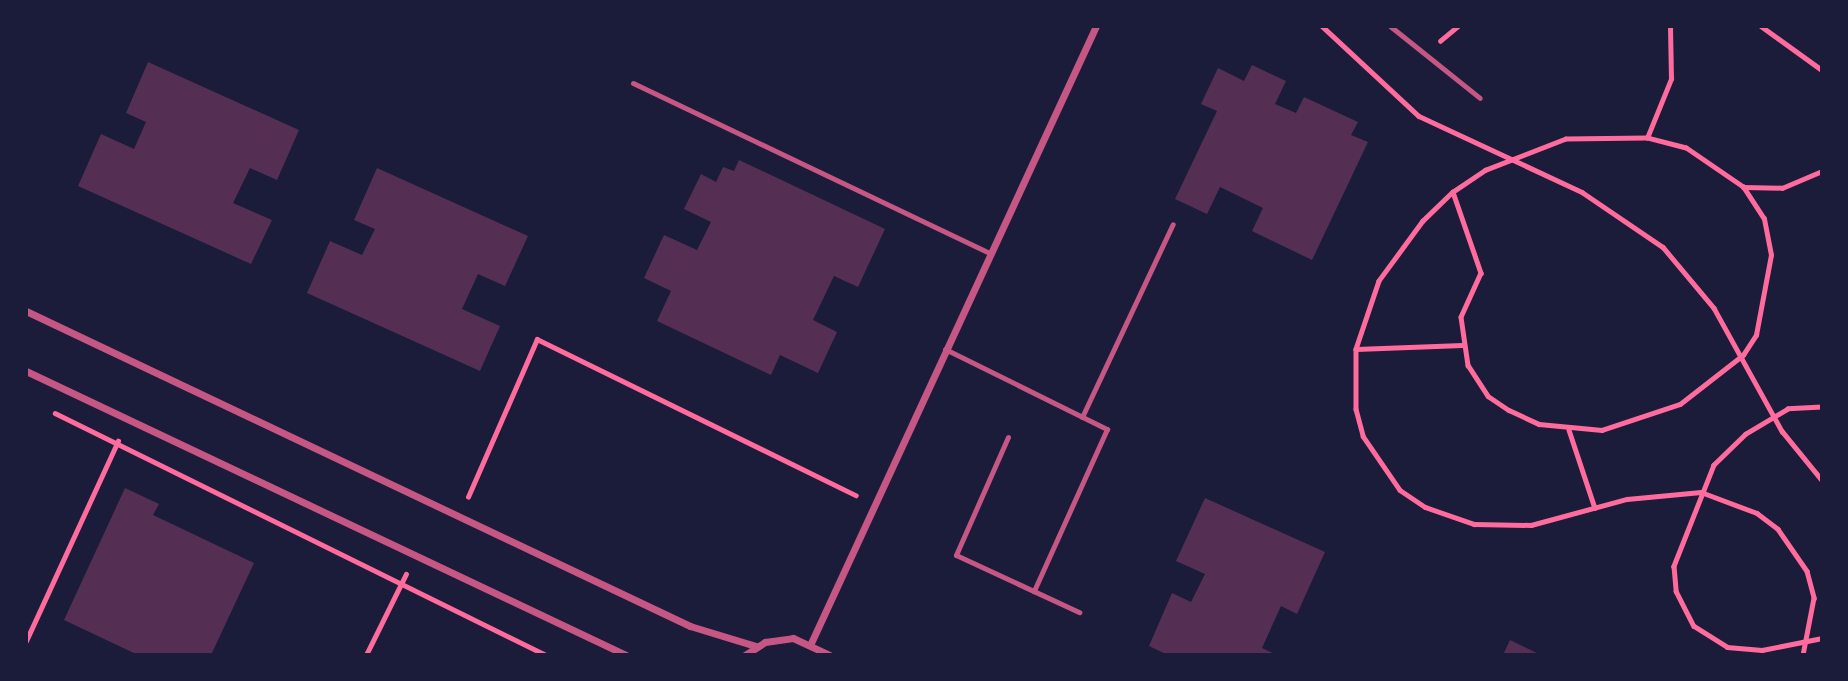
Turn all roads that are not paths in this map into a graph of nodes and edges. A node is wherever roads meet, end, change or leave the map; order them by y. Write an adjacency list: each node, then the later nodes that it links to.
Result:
1 (1096, 26): 6 (street)
2 (1390, 26): 4 (lane)
3 (633, 83): 6 (lane)
4 (1480, 98)
5 (1173, 224): 10 (lane)
6 (989, 254): 8 (street)
7 (26, 311): 15 (street)
8 (945, 349): 10 (lane); 14 (street)
9 (26, 371): 16 (street)
10 (1083, 417): 12 (lane)
11 (1008, 437): 12 (lane)
12 (1034, 591): 13 (lane)
13 (1079, 612)
14 (811, 643): 15 (street); 18 (street)
15 (756, 646): 17 (street)
16 (626, 655)
17 (745, 655)
18 (829, 655)

